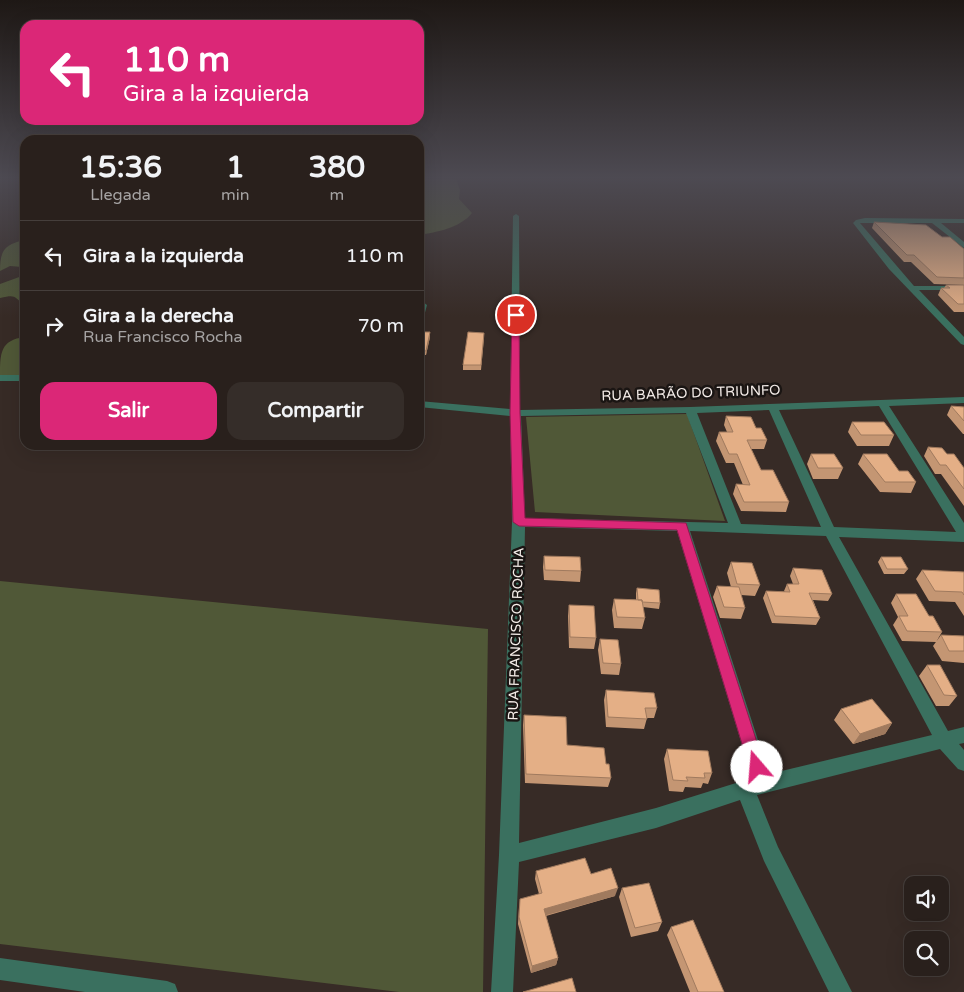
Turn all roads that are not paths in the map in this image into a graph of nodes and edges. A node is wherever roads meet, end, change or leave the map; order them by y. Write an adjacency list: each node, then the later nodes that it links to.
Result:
1 (516, 225): 15 (street, RUA FRANCISCO ROCHA)
2 (858, 225): 5 (street)
3 (940, 225): 4 (street)
4 (964, 246)
5 (913, 288): 6 (street); 7 (street)
6 (964, 288)
7 (964, 342)
8 (0, 378): 9 (street)
9 (20, 378)
10 (964, 400): 11 (street, RUA BARÃO DO TRIUNFO)
11 (882, 403): 13 (street, RUA BARÃO DO TRIUNFO); 20 (street)
12 (424, 404): 15 (street, RUA BARÃO DO TRIUNFO)
13 (772, 406): 14 (street, RUA BARÃO DO TRIUNFO); 19 (street)
14 (690, 410): 15 (street, RUA BARÃO DO TRIUNFO); 18 (street)
15 (515, 413): 16 (street, RUA FRANCISCO ROCHA)
16 (519, 522): 17 (street); 25 (street, RUA FRANCISCO ROCHA)
17 (682, 526): 18 (street); 24 (street)
18 (736, 528): 19 (street)
19 (830, 532): 20 (street); 22 (street)
20 (964, 535)
21 (964, 736): 22 (street)
22 (944, 741): 23 (street); 24 (street)
23 (964, 763)
24 (754, 787): 25 (street); 29 (street)
25 (509, 855): 28 (street, RUA FRANCISCO ROCHA)
26 (0, 970): 27 (street)
27 (167, 992)
28 (502, 992)
29 (841, 992)

